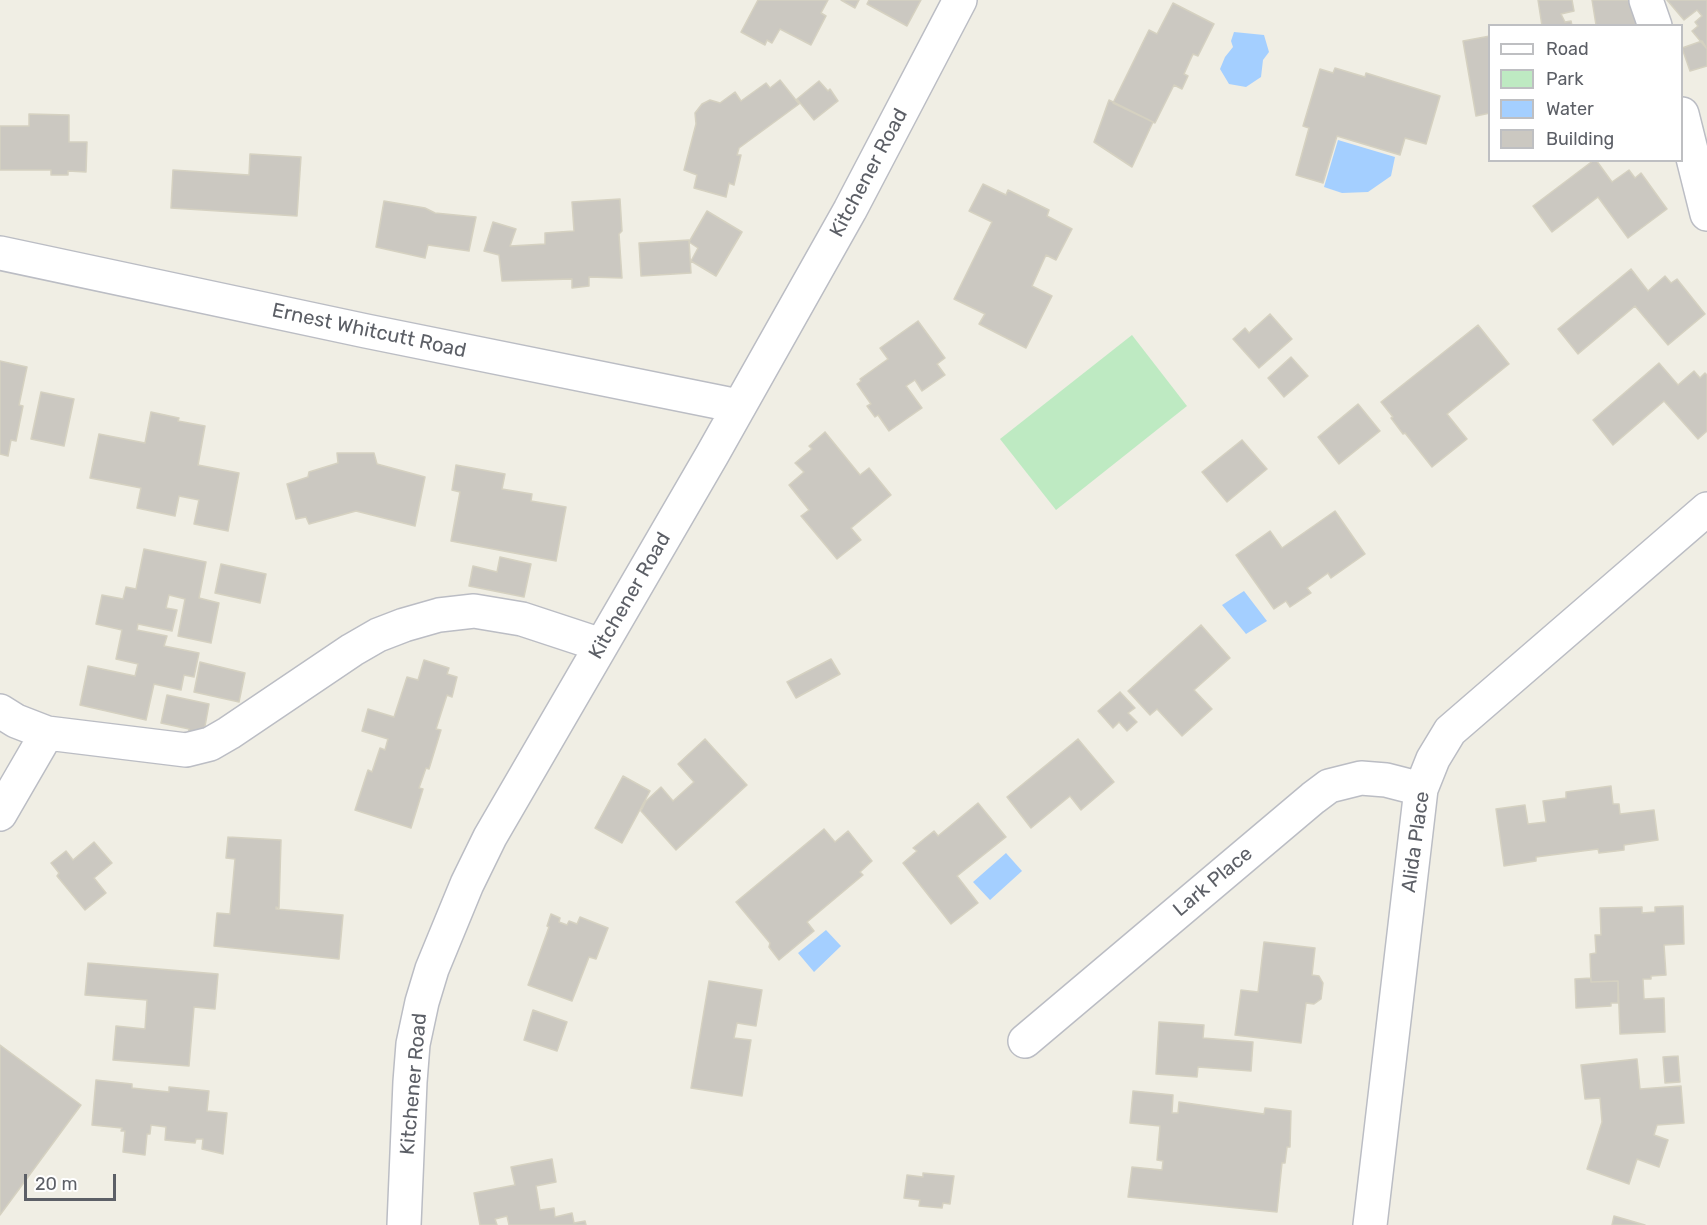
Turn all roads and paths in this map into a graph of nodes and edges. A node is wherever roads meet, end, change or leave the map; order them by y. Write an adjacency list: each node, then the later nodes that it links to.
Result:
1 (960, 0): 7 (street, Kitchener Road)
2 (1646, 0): 3 (street)
3 (1654, 24)
4 (1683, 118): 5 (street)
5 (1707, 214)
6 (0, 253): 7 (street, Ernest Whitcutt Road)
7 (738, 406): 9 (street, Kitchener Road)
8 (1707, 509): 12 (street, Alida Place)
9 (601, 645): 11 (street); 15 (street, Kitchener Road)
10 (0, 711): 11 (street)
11 (47, 733): 13 (street)
12 (1422, 789): 14 (street, Lark Place); 16 (street, Alida Place)
13 (0, 814)
14 (1025, 1041)
15 (404, 1225)
16 (1370, 1225)

